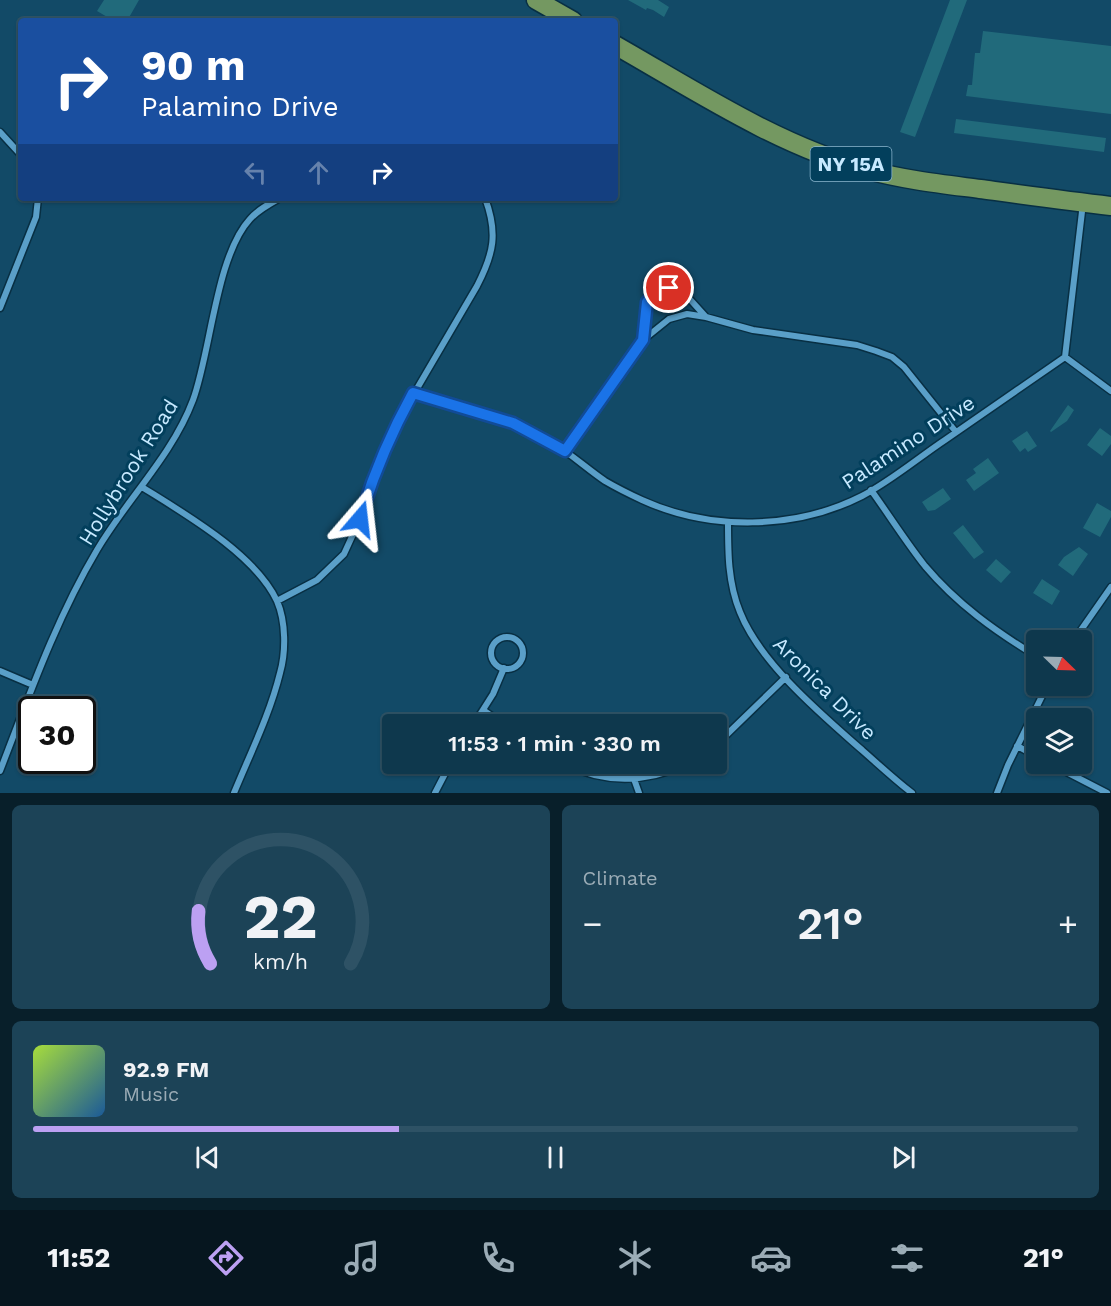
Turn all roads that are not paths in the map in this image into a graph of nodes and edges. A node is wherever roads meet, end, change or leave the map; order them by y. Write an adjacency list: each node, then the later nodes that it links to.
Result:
1 (536, 0): 2 (main road)
2 (561, 18)
3 (618, 47): 9 (main road, NY 15A)
4 (0, 132): 5 (street)
5 (18, 152)
6 (38, 201): 11 (street)
7 (274, 201): 19 (street, Hollybrook Road)
8 (486, 201): 16 (street)
9 (1083, 203): 10 (main road, NY 15A); 14 (street)
10 (1111, 206)
11 (0, 308)
12 (706, 317): 13 (street); 13 (street); 17 (street)
13 (643, 340): 18 (street)
14 (1065, 357): 15 (street); 17 (street, Palamino Drive)
15 (1111, 391)
16 (413, 393): 18 (street, Palamino Drive); 23 (street)
17 (956, 432): 20 (street, Palamino Drive)
18 (565, 451): 21 (street, Palamino Drive)
19 (142, 487): 23 (street); 29 (street, Hollybrook Road)
20 (871, 490): 21 (street, Palamino Drive); 25 (street)
21 (728, 522): 28 (street, Aronica Drive)
22 (1111, 587): 24 (street)
23 (277, 602): 43 (street)
24 (1081, 630)
25 (1026, 650)
26 (504, 668): 26 (street); 31 (street)
27 (0, 671): 29 (street)
28 (786, 678): 34 (street); 46 (street, Aronica Drive)
29 (33, 685): 37 (street, Hollybrook Road)
30 (1042, 696): 35 (street)
31 (483, 710): 32 (street); 33 (street)
32 (480, 714)
33 (489, 714)
34 (727, 734)
35 (1017, 746): 36 (street); 47 (street)
36 (1026, 751)
37 (0, 771)
38 (445, 774): 44 (street)
39 (593, 774): 42 (street)
40 (655, 774): 42 (street)
41 (1070, 774): 48 (street)
42 (634, 779): 45 (street)
43 (234, 793)
44 (435, 793)
45 (639, 793)
46 (912, 793)
47 (997, 793)
48 (1107, 793)

